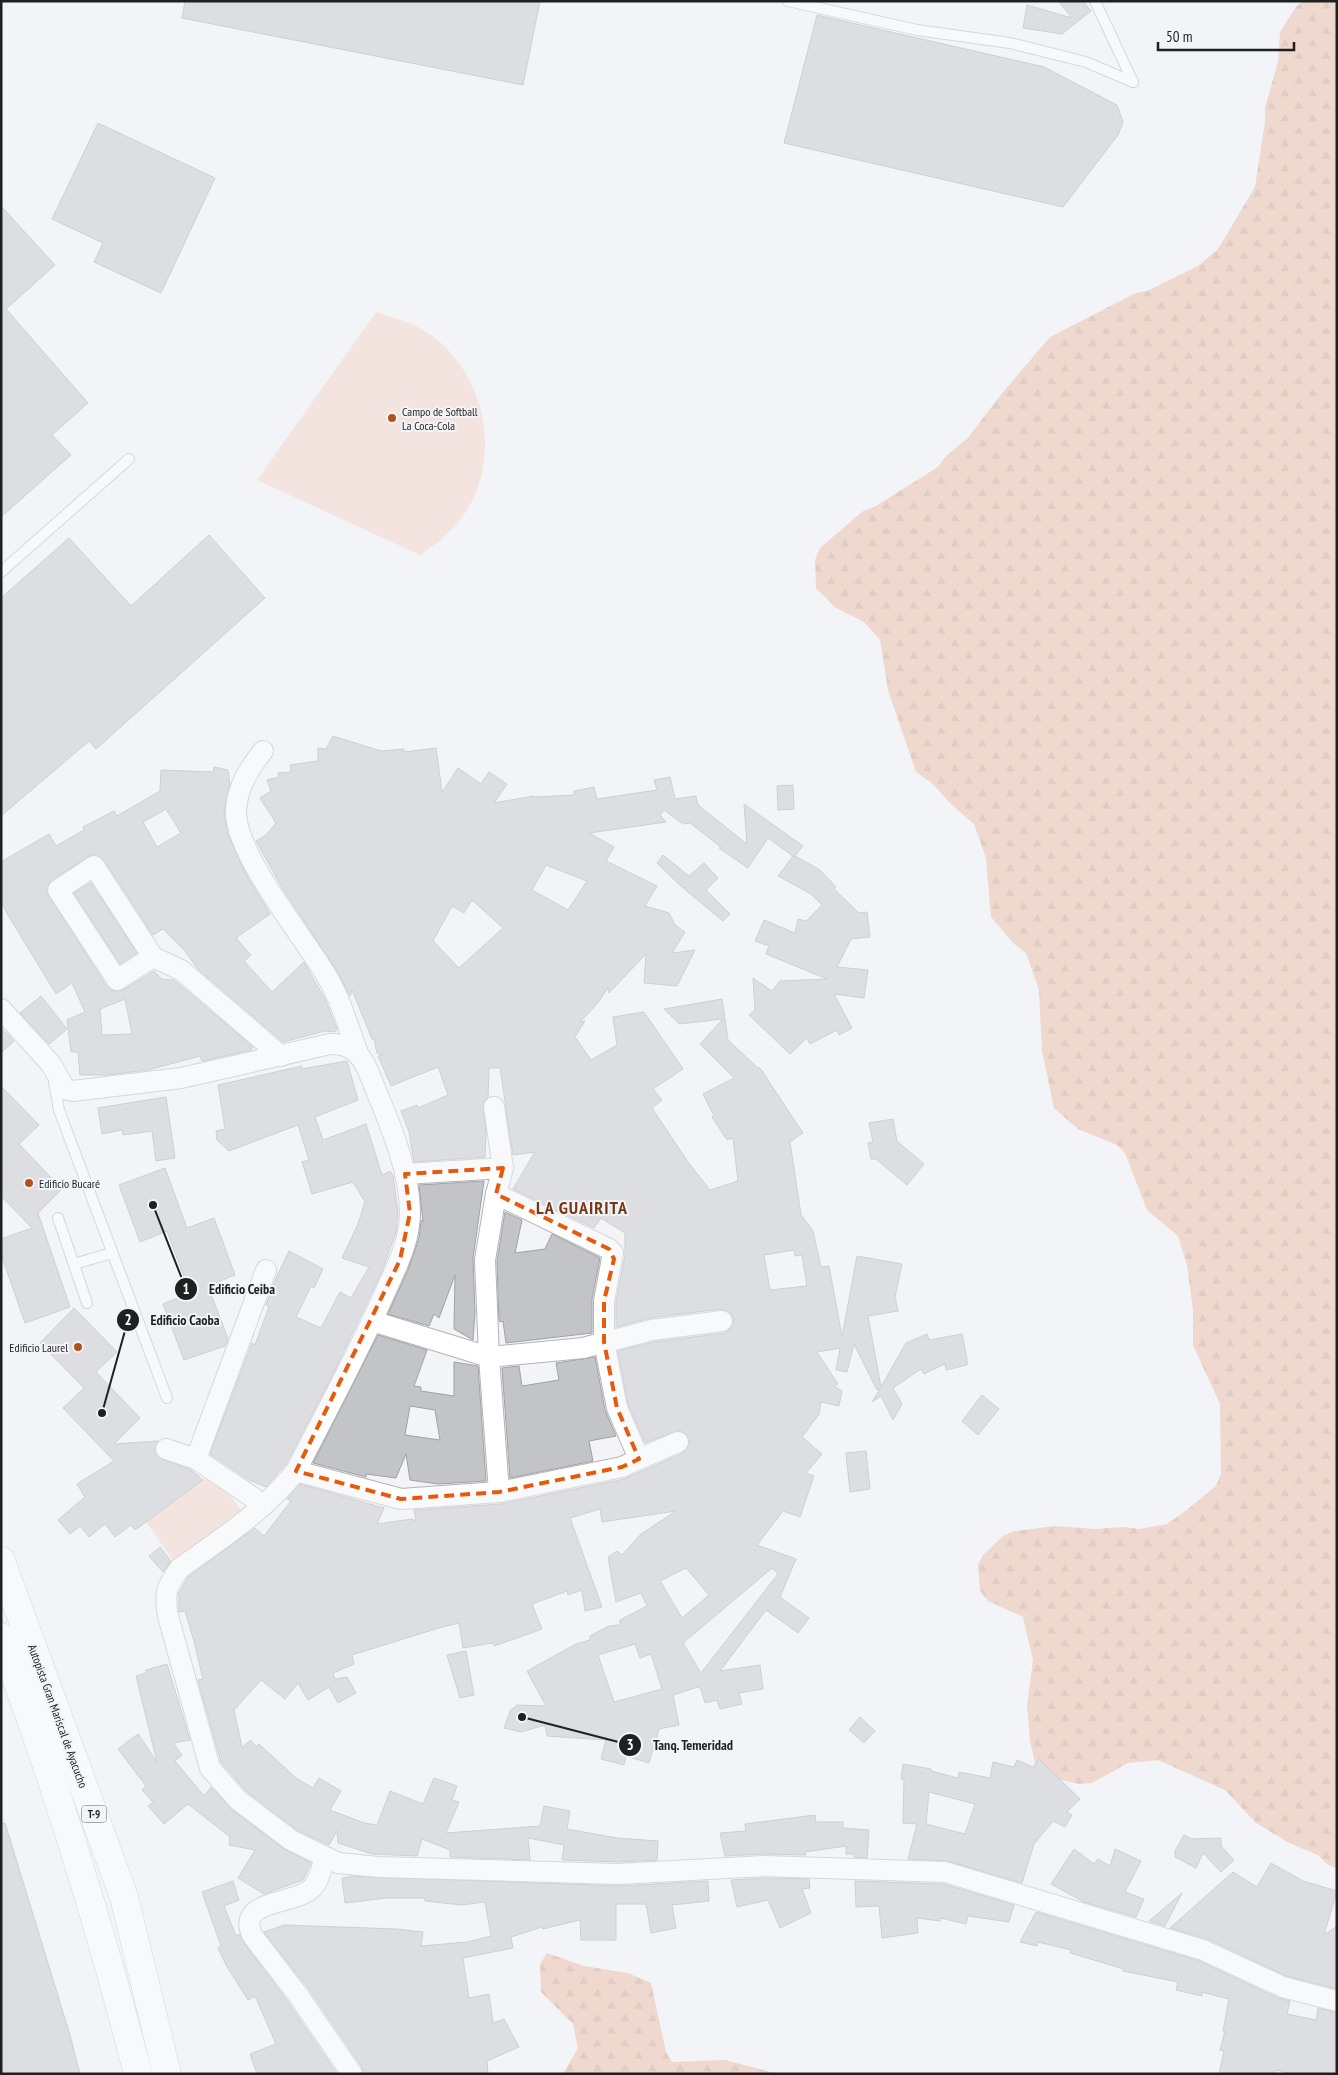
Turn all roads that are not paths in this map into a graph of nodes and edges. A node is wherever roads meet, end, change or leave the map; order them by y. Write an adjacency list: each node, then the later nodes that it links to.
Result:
1 (788, 1): 2 (lane)
2 (1095, 1)
3 (129, 459): 4 (lane)
4 (1, 572)
5 (263, 751): 9 (street)
6 (153, 957): 6 (street); 8 (street)
7 (1, 1010): 10 (street)
8 (281, 1056): 9 (street); 10 (street)
9 (359, 1056): 13 (street)
10 (51, 1064): 16 (lane)
11 (494, 1108): 12 (street)
12 (503, 1168): 13 (street); 14 (street)
13 (405, 1174): 20 (street)
14 (496, 1194): 22 (street); 23 (street)
15 (58, 1218): 17 (lane)
16 (112, 1252): 17 (lane); 24 (lane)
17 (74, 1264): 19 (lane)
18 (266, 1270): 27 (street)
19 (87, 1303)
20 (372, 1321): 23 (street); 29 (street)
21 (722, 1321): 22 (street)
22 (604, 1342): 23 (street); 28 (street)
23 (489, 1357): 30 (street)
24 (167, 1398)
25 (678, 1442): 28 (street)
26 (166, 1450): 27 (street)
27 (196, 1459): 31 (street)
28 (639, 1459): 30 (street)
29 (296, 1471): 30 (street); 31 (street)
30 (499, 1492)
31 (264, 1505): 34 (street)
32 (1, 1561): 37 (highway, Autopista Gran Mariscal de Ayacucho / T-9)
33 (1, 1637): 36 (highway, Autopista Gran Mariscal de Ayacucho / T-9)
34 (325, 1856): 35 (street); 38 (street)
35 (1337, 2001)
36 (138, 2074)
37 (166, 2074)
38 (352, 2074)

